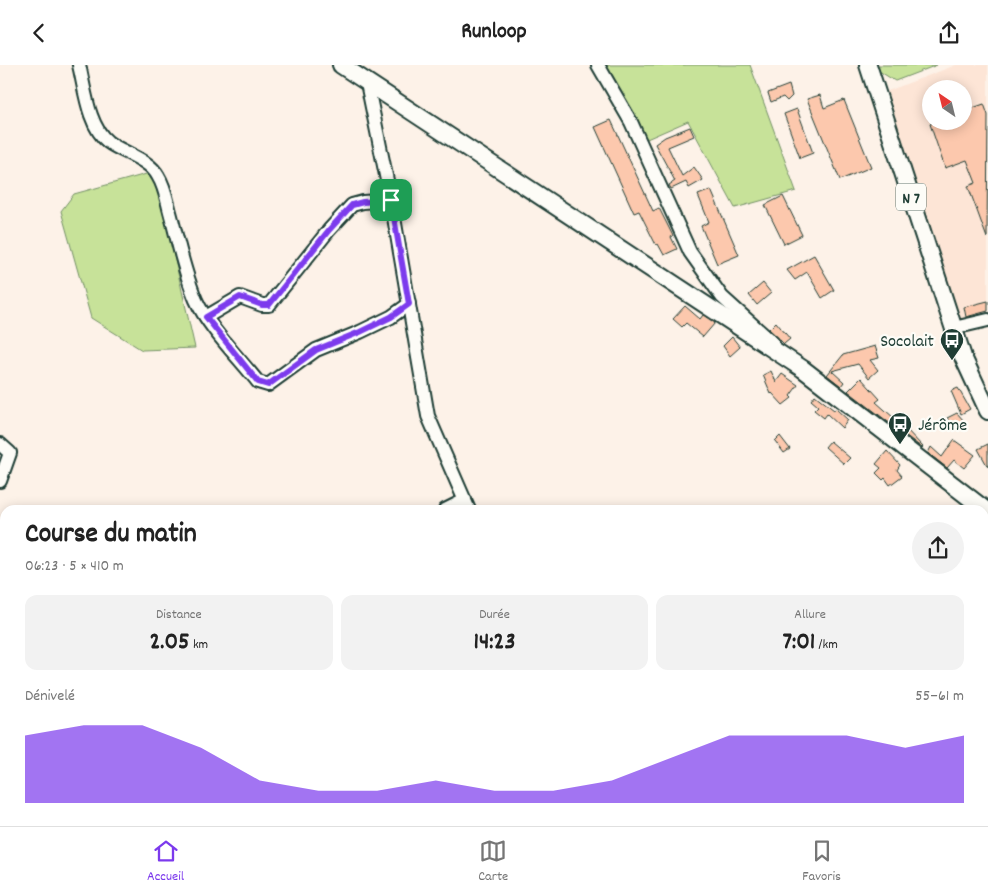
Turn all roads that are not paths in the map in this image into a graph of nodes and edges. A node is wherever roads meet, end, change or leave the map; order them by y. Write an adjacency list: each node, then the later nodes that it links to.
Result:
1 (79, 65): 8 (street)
2 (341, 65): 5 (main road)
3 (598, 65): 11 (street)
4 (868, 65): 10 (main road, N 7)
5 (367, 83): 6 (street); 11 (main road)
6 (391, 200): 7 (street); 8 (street)
7 (409, 304): 8 (street); 15 (street)
8 (206, 317)
9 (988, 319): 10 (street)
10 (954, 328): 12 (main road, N 7)
11 (803, 369): 16 (main road)
12 (988, 411)
13 (0, 443): 14 (street)
14 (0, 481)
15 (467, 505)
16 (979, 505)

